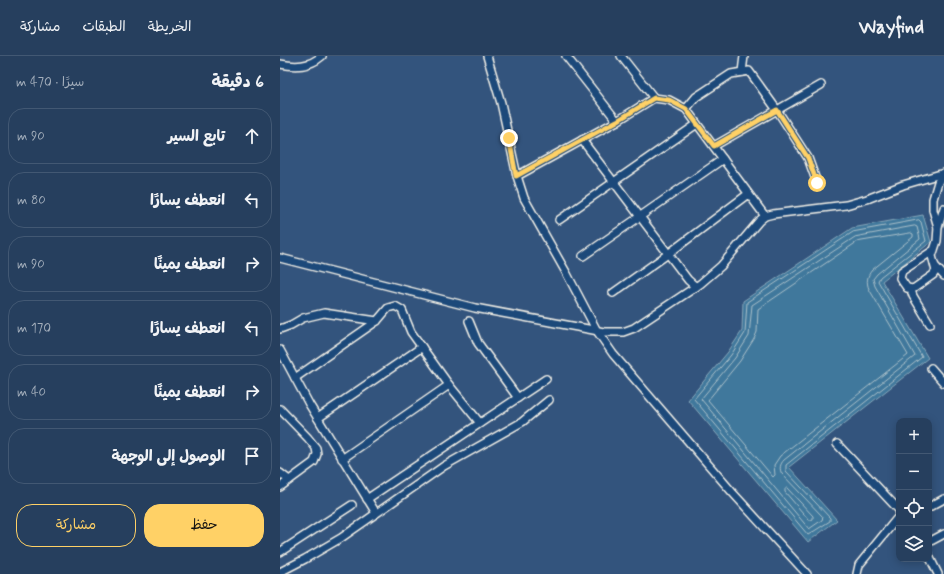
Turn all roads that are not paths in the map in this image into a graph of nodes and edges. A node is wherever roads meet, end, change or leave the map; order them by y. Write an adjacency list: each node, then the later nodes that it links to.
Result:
1 (322, 56): 6 (street)
2 (487, 56): 18 (street)
3 (566, 56): 12 (street)
4 (621, 56): 9 (street)
5 (744, 56): 7 (street)
6 (280, 64)
7 (742, 72): 10 (street); 11 (street)
8 (821, 85): 11 (street)
9 (654, 98): 10 (street); 12 (street)
10 (686, 109): 13 (street)
11 (777, 110): 15 (street); 20 (street)
12 (617, 121): 14 (street)
13 (697, 124): 15 (street); 19 (street)
14 (582, 140): 18 (street); 19 (street)
15 (714, 146): 16 (street)
16 (723, 159): 21 (street); 23 (street)
17 (944, 173): 24 (street); 26 (street)
18 (516, 176): 40 (street)
19 (614, 182): 23 (street); 25 (street)
20 (817, 183)
21 (748, 194): 24 (street); 28 (street)
22 (944, 208): 26 (street)
23 (640, 216): 28 (street); 29 (street)
24 (765, 216): 33 (street)
25 (559, 220)
26 (938, 227): 27 (street)
27 (934, 250): 31 (street); 34 (street)
28 (668, 254): 33 (street); 35 (street)
29 (583, 256)
30 (280, 258): 40 (street)
31 (936, 268): 32 (street); 34 (street)
32 (944, 276)
33 (696, 287): 40 (street)
34 (911, 290): 38 (street)
35 (613, 293)
36 (376, 321): 39 (street); 41 (street); 44 (street)
37 (469, 321): 48 (street)
38 (930, 324)
39 (280, 329)
40 (596, 331): 71 (street)
41 (422, 347): 47 (street); 51 (street)
42 (280, 350): 44 (street)
43 (931, 368): 46 (street)
44 (295, 378): 51 (street)
45 (546, 379): 48 (street)
46 (944, 383)
47 (449, 385): 52 (street); 54 (street)
48 (518, 398): 52 (street)
49 (549, 400): 63 (street)
50 (280, 409): 56 (street)
51 (318, 418): 54 (street)
52 (480, 423): 58 (street)
53 (837, 444): 62 (street)
54 (342, 459): 58 (street)
55 (280, 473): 56 (street)
56 (289, 480): 57 (street)
57 (280, 487)
58 (367, 499): 63 (street)
59 (944, 499): 61 (street)
60 (352, 505): 67 (street)
61 (932, 505)
62 (896, 507)
63 (376, 513): 69 (street)
64 (896, 520): 72 (street)
65 (944, 534): 66 (street)
66 (932, 540)
67 (280, 552)
68 (932, 561): 73 (street)
69 (280, 572)
70 (944, 572): 73 (street)
71 (807, 574)
72 (857, 574)
73 (939, 574)

